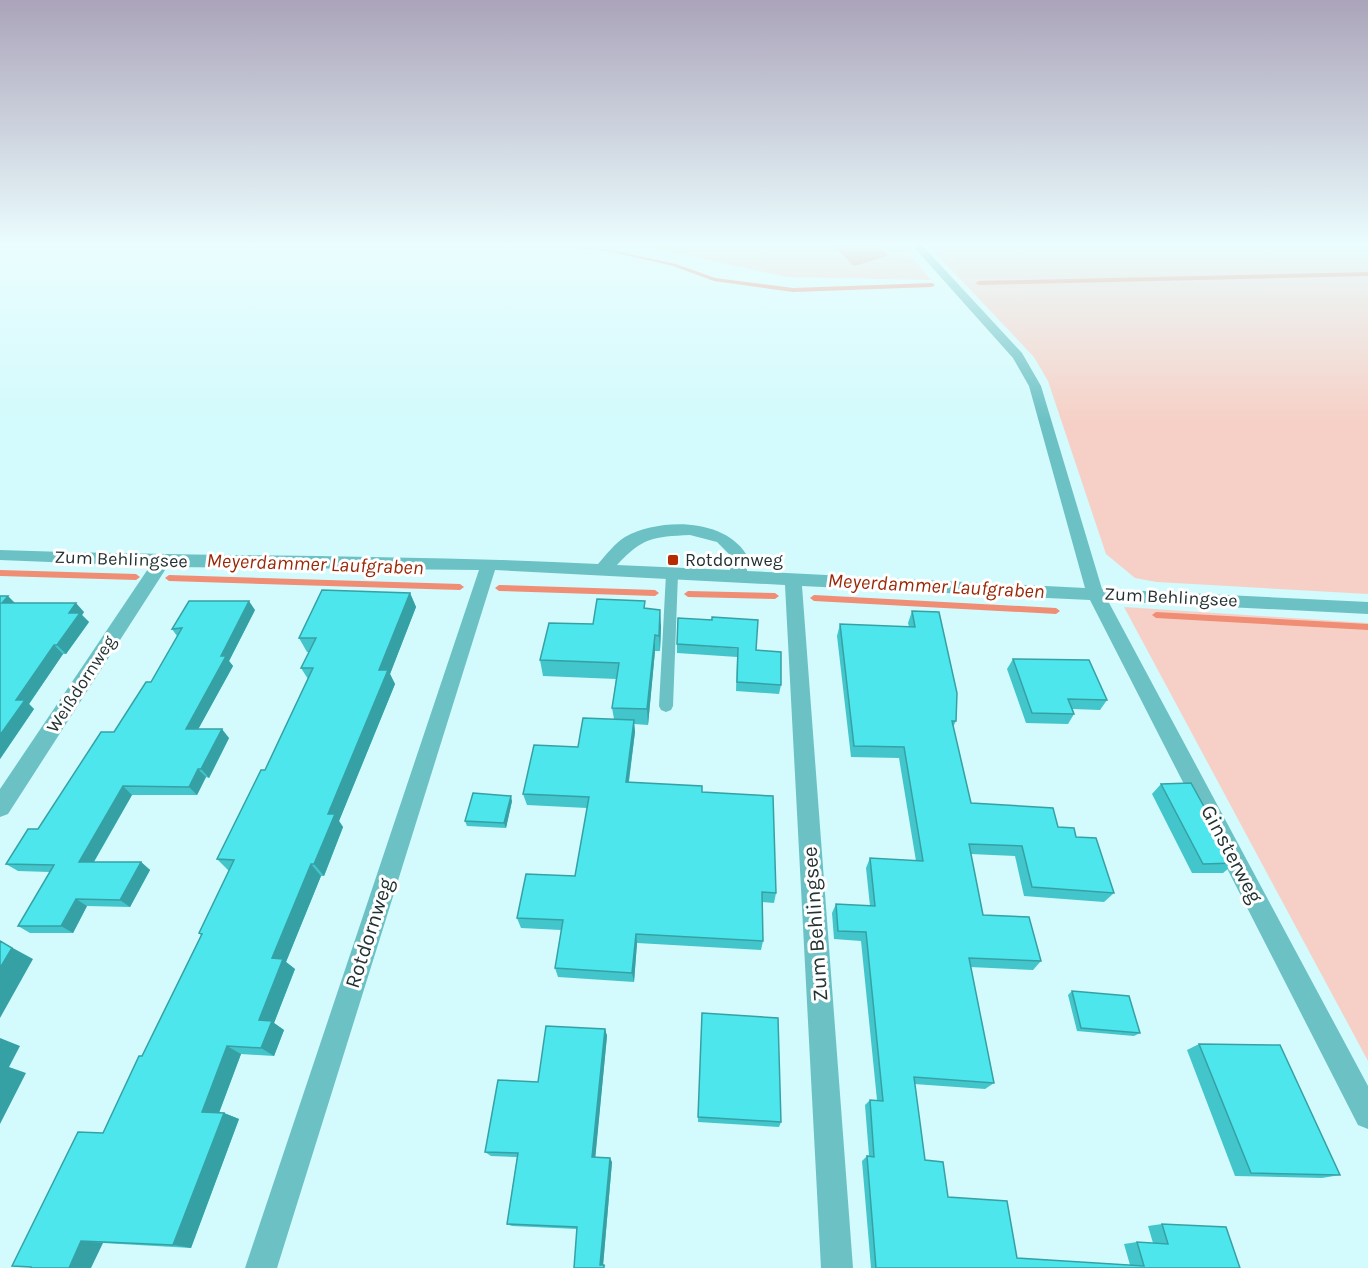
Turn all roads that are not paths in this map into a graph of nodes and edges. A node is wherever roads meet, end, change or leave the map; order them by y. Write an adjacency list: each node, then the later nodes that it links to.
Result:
1 (971, 304): 9 (street, Ginsterweg)
2 (0, 555): 3 (street, Zum Behlingsee)
3 (162, 561): 4 (street, Zum Behlingsee); 12 (street, Weißdornweg)
4 (489, 564): 5 (street, Zum Behlingsee); 14 (street, Rotdornweg)
5 (601, 570): 6 (street, Zum Behlingsee); 7 (street)
6 (672, 574): 7 (street, Zum Behlingsee); 11 (lane)
7 (739, 578): 8 (street, Zum Behlingsee)
8 (793, 581): 9 (street, Zum Behlingsee); 15 (street, Zum Behlingsee)
9 (1095, 593): 10 (street, Zum Behlingsee); 13 (street, Ginsterweg)
10 (1368, 608)
11 (666, 706)
12 (0, 807)
13 (1368, 1115)
14 (261, 1268)
15 (837, 1268)

